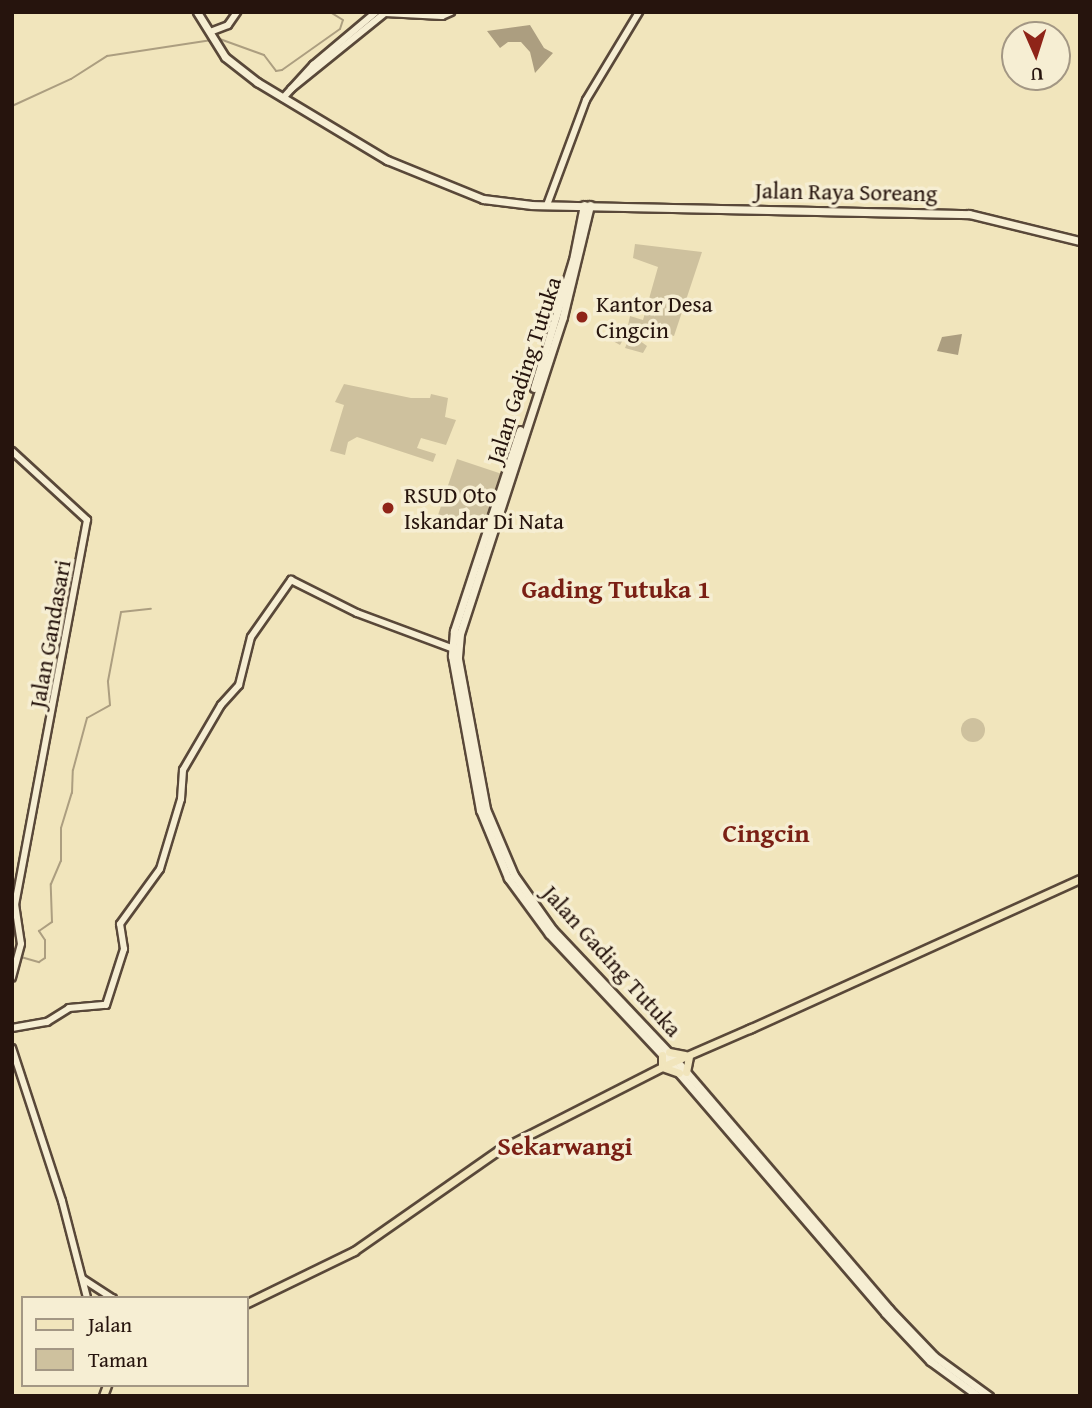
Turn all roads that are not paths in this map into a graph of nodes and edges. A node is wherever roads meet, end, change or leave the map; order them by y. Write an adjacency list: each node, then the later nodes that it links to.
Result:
1 (197, 12): 7 (main road, Jalan Raya Soreang)
2 (237, 12): 7 (street)
3 (376, 12): 6 (street)
4 (451, 12): 6 (street)
5 (639, 12): 9 (street)
6 (366, 23): 8 (street)
7 (213, 37): 8 (main road, Jalan Raya Soreang)
8 (283, 98): 9 (main road, Jalan Raya Soreang)
9 (547, 205): 10 (main road, Jalan Raya Soreang)
10 (587, 205): 11 (main road, Jalan Raya Soreang); 12 (main road, Jalan Gading Tutuka); 14 (main road, Jalan Gading Tutuka)
11 (608, 205): 12 (main road); 13 (main road, Jalan Raya Soreang)
12 (587, 221): 14 (main road, Jalan Gading Tutuka)
13 (1080, 241)
14 (580, 244): 16 (main road, Jalan Gading Tutuka)
15 (12, 451): 18 (street, Jalan Gandasari)
16 (453, 646): 21 (street); 24 (main road, Jalan Gading Tutuka)
17 (1080, 881): 23 (main road)
18 (19, 882): 19 (street); 20 (street, Jalan Gandasari)
19 (12, 888)
20 (12, 978)
21 (12, 1028)
22 (12, 1048): 27 (street)
23 (687, 1056): 24 (main road); 24 (main road); 25 (main road)
24 (669, 1061): 25 (main road, Jalan Gading Tutuka); 25 (main road); 30 (main road)
25 (682, 1073): 26 (main road, Jalan Gading Tutuka)
26 (858, 1278): 31 (main road, Jalan Gading Tutuka); 32 (main road, Jalan Gading Tutuka)
27 (83, 1279): 28 (street); 29 (street)
28 (87, 1296)
29 (108, 1296)
30 (248, 1303)
31 (978, 1396)
32 (989, 1396)

